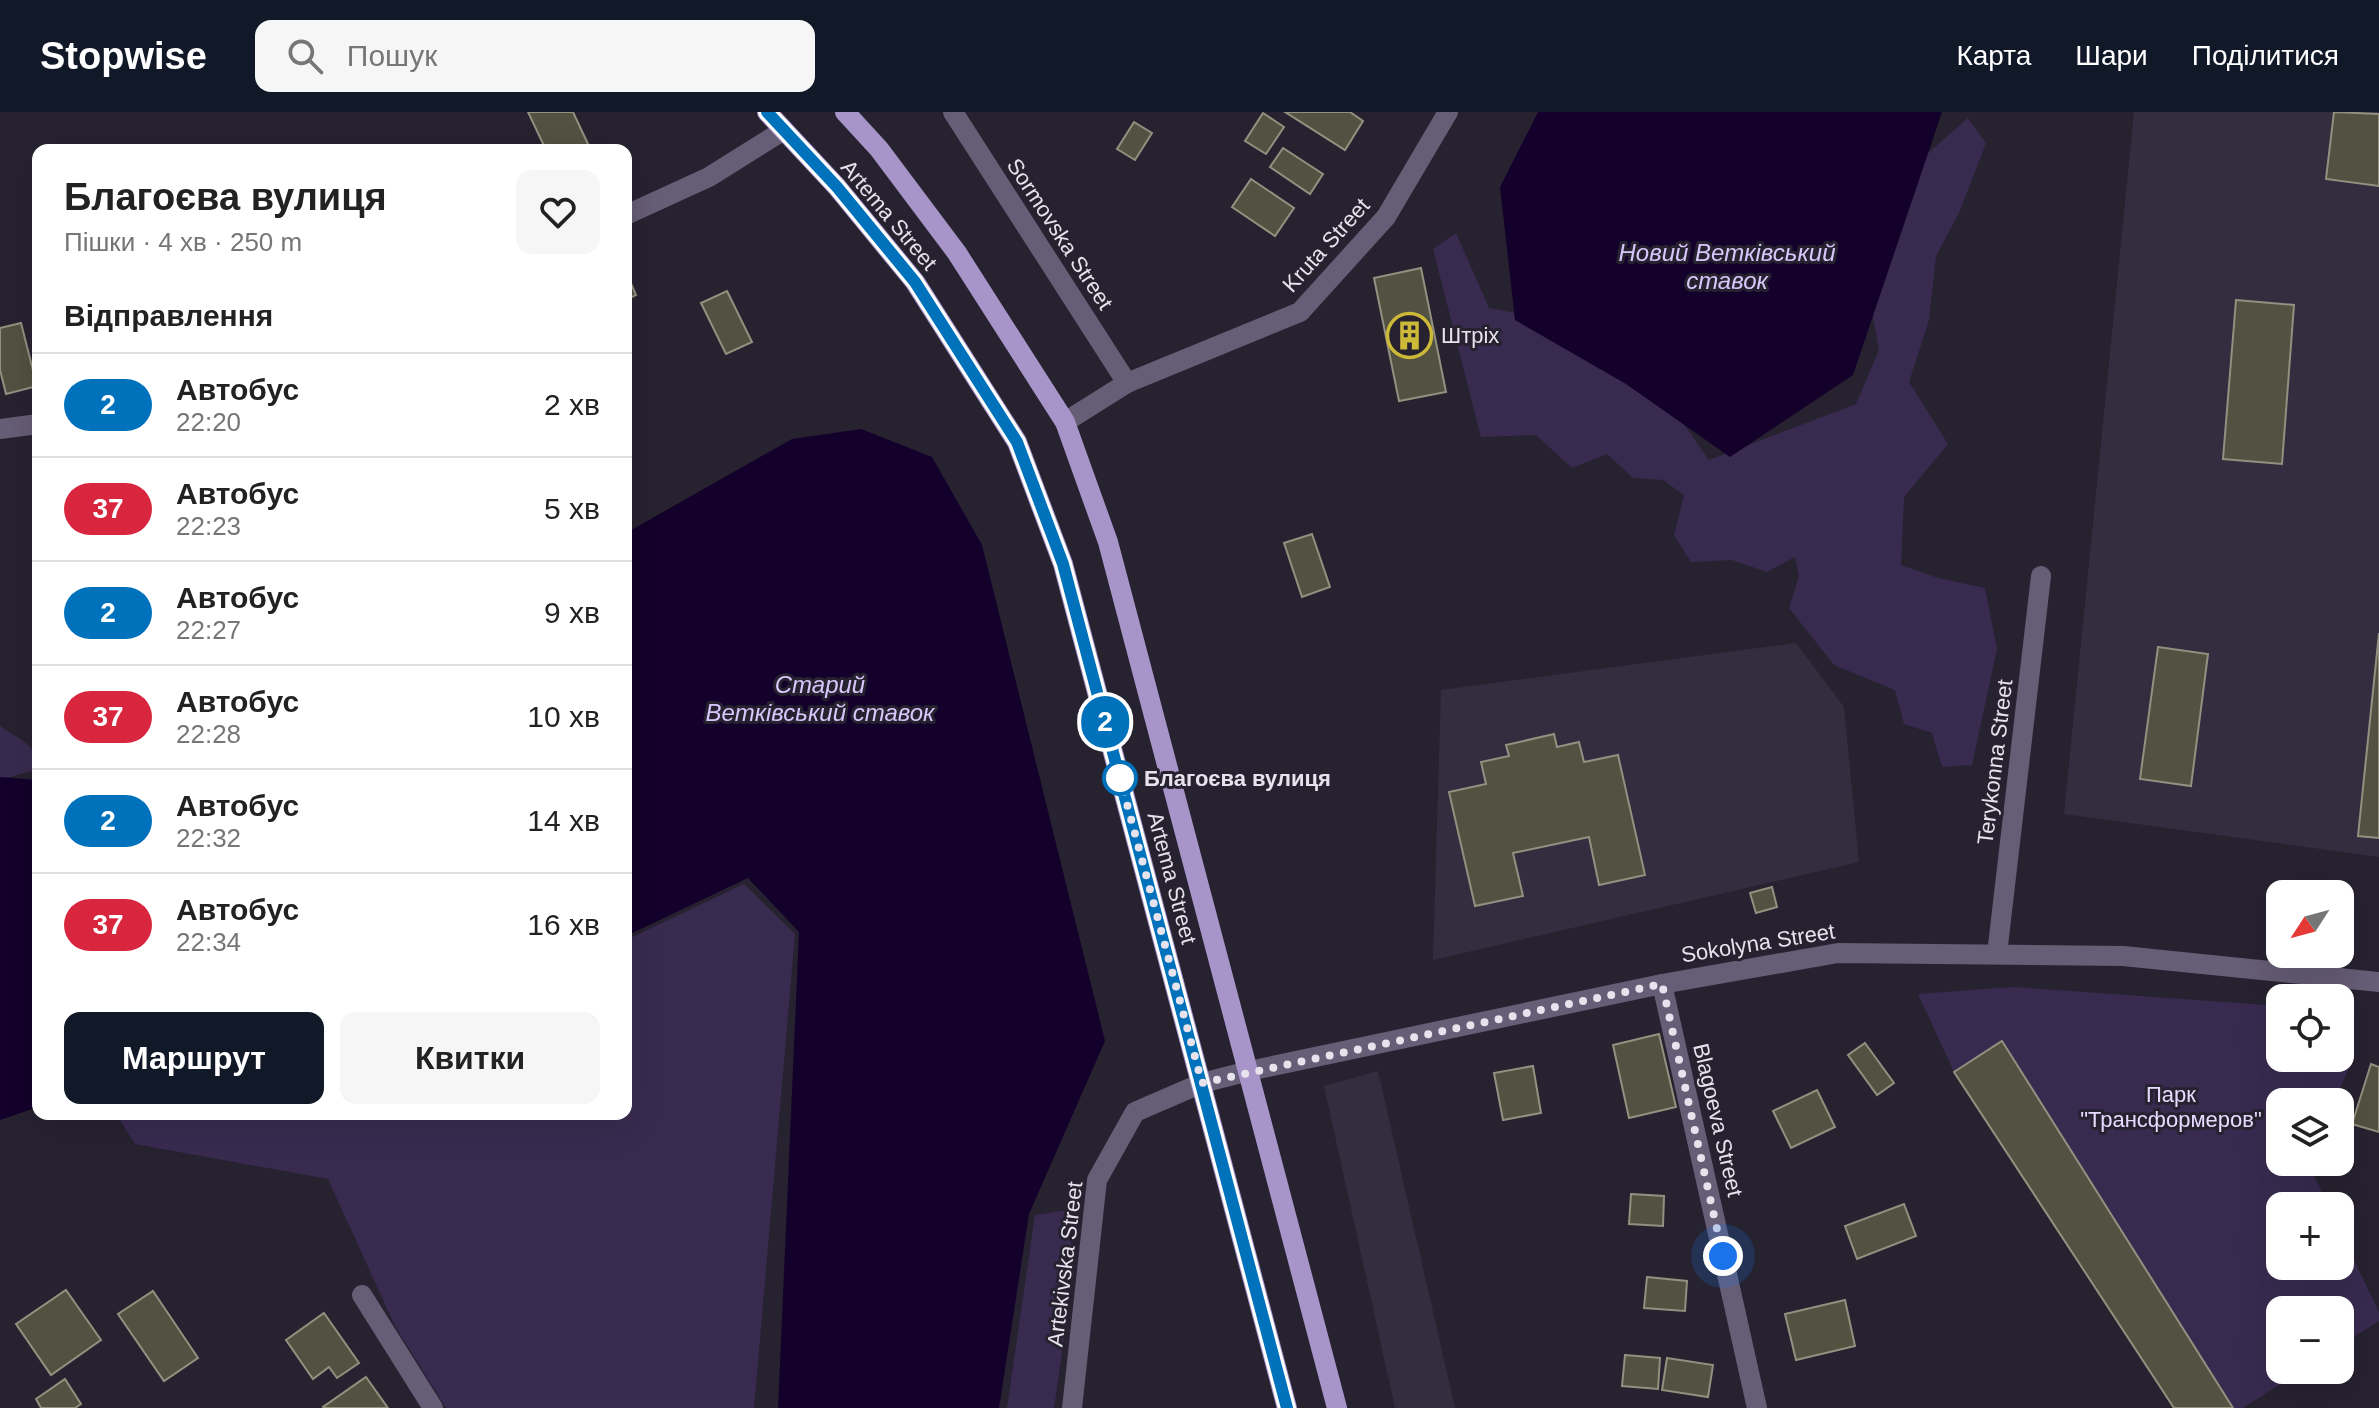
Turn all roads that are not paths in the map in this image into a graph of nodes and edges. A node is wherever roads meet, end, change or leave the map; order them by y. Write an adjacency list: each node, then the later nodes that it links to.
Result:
1 (767, 112): 5 (main road, Artema Street)
2 (845, 112): 8 (main road, Artema Street)
3 (953, 112): 7 (street, Sormovska Street)
4 (1448, 112): 7 (street, Kruta Street)
5 (784, 130): 6 (street); 16 (main road, Artema Street)
6 (632, 212)
7 (1127, 383): 8 (street, Kruta Street)
8 (1065, 422): 15 (main road, Artema Street)
9 (32, 425): 10 (street)
10 (0, 429)
11 (2041, 576): 12 (street, Terykonna Street)
12 (1997, 954): 13 (street, Sokolyna Street); 14 (street, Sokolyna Street)
13 (2379, 982)
14 (1662, 984): 15 (street, Sokolyna Street); 22 (street, Blagoeva Street)
15 (1249, 1071): 16 (street, Artekivska Street); 21 (main road, Artema Street)
16 (1202, 1083): 19 (street, Artekivska Street); 20 (main road, Artema Street)
17 (362, 1295): 18 (street)
18 (433, 1408)
19 (1072, 1408)
20 (1287, 1408)
21 (1337, 1408)
22 (1757, 1408)

